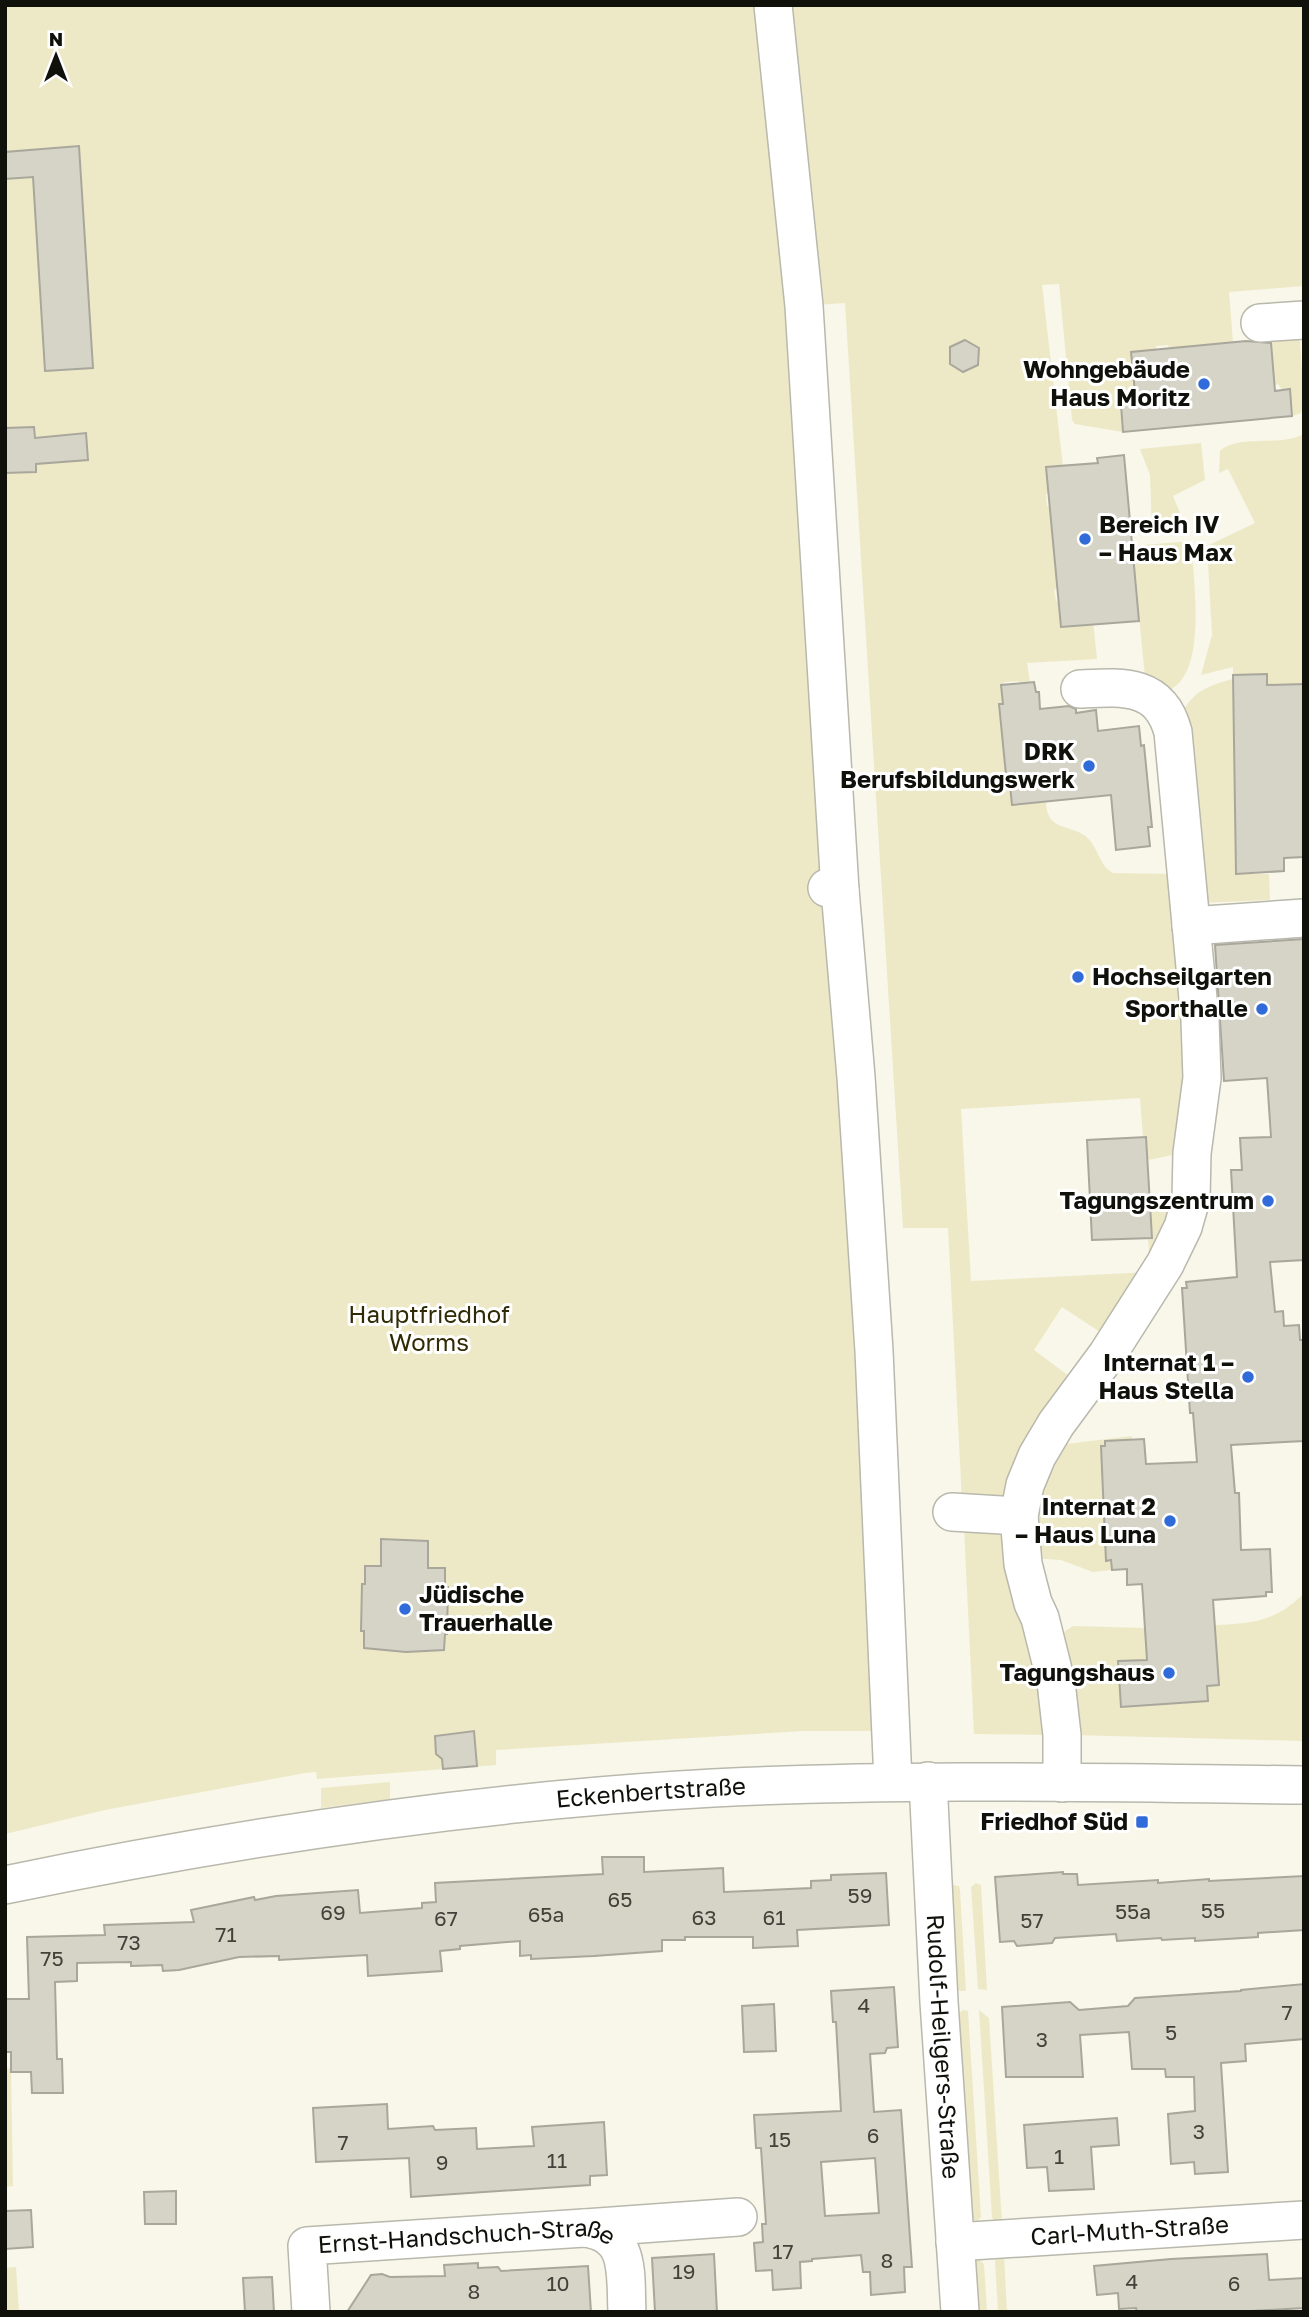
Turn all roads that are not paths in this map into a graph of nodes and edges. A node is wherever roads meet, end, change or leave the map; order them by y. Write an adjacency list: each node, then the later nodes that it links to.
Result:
1 (773, 5): 9 (street, Rudolf-Heilgers-Straße)
2 (1304, 320): 3 (street)
3 (1260, 323)
4 (1080, 689): 6 (street)
5 (1304, 918): 6 (street)
6 (1191, 926): 8 (street)
7 (952, 1512): 8 (street)
8 (1019, 1516): 10 (street)
9 (910, 1781): 10 (street, Eckenbertstraße); 12 (street, Eckenbertstraße); 16 (street, Rudolf-Heilgers-Straße)
10 (1062, 1783): 11 (street, Eckenbertstraße)
11 (1304, 1785)
12 (5, 1885)
13 (738, 2217): 15 (street)
14 (1304, 2220): 16 (street, Carl-Muth-Straße)
15 (584, 2228): 17 (street, Ernst-Handschuch-Straße); 18 (street, Ernst-Handschuch-Straße)
16 (955, 2242): 19 (street, Rudolf-Heilgers-Straße)
17 (311, 2312)
18 (627, 2312)
19 (960, 2312)

